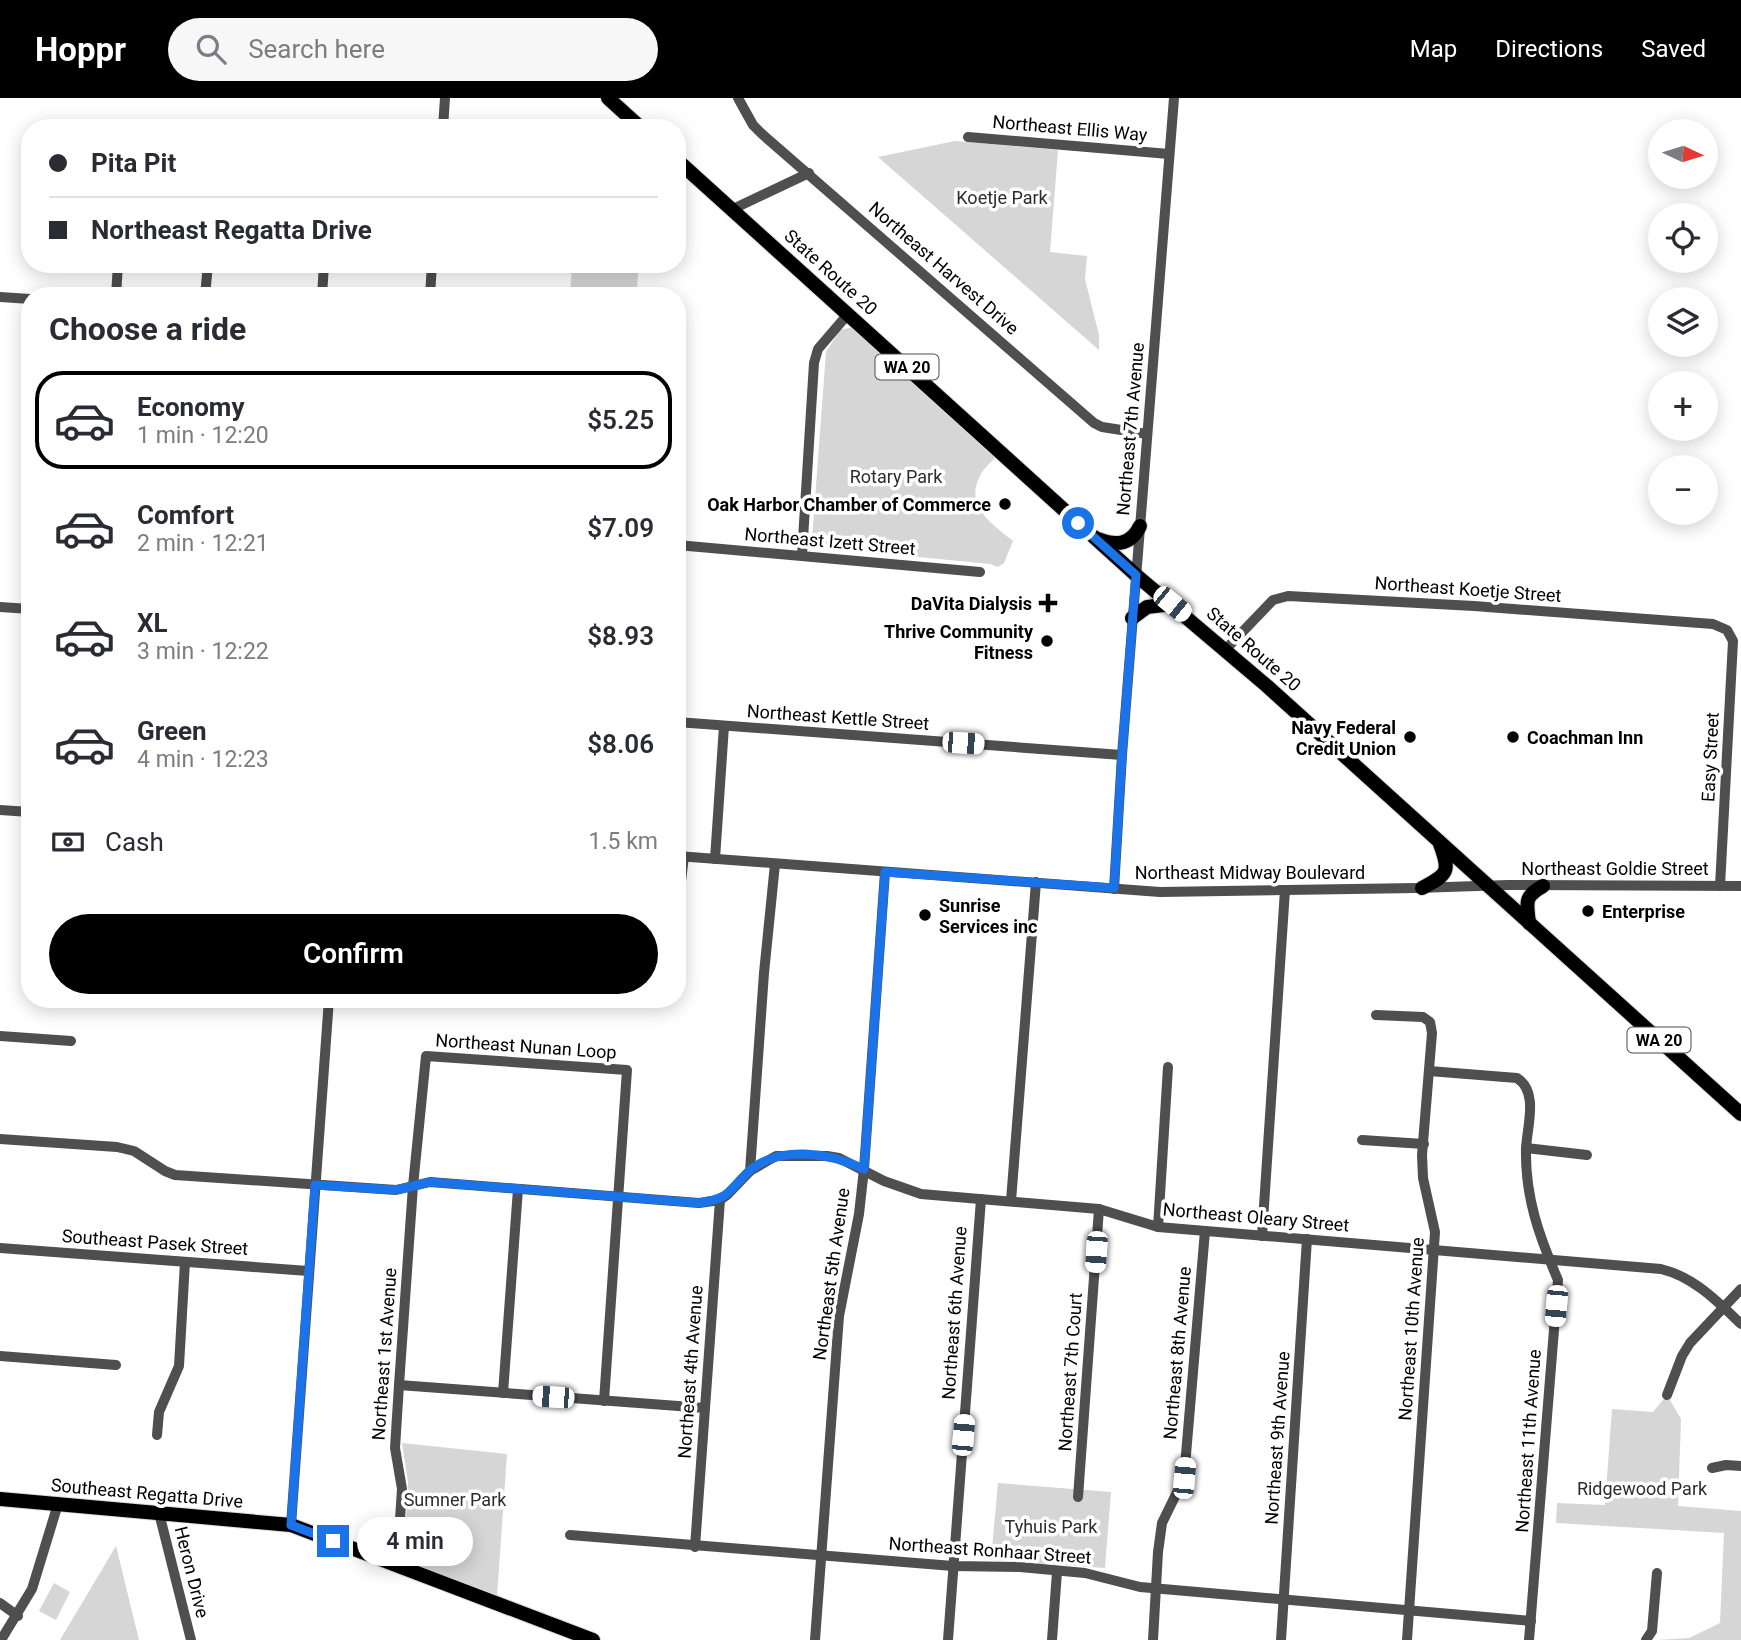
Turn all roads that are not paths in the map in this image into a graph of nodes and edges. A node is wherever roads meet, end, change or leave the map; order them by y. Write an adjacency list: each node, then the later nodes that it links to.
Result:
1 (445, 98): 5 (street)
2 (608, 98): 6 (main road)
3 (738, 98): 10 (street, Northeast Harvest Drive)
4 (1174, 98): 8 (street, Northeast 7th Avenue)
5 (444, 119)
6 (631, 119)
7 (968, 137): 8 (street, Northeast Ellis Way)
8 (1169, 153): 15 (street, Northeast 7th Avenue)
9 (686, 168): 11 (main road, State Route 20 / WA 20)
10 (809, 173): 11 (street); 15 (street, Northeast Harvest Drive)
11 (733, 209): 14 (main road, State Route 20 / WA 20)
12 (0, 297): 13 (street)
13 (21, 298)
14 (848, 314): 17 (main road, State Route 20 / WA 20); 19 (street)
15 (1147, 434): 16 (street, Northeast 7th Avenue)
16 (1140, 526): 17 (main road); 21 (street, Northeast 7th Avenue)
17 (1095, 538): 21 (main road, State Route 20 / WA 20)
18 (686, 546): 19 (street, Northeast Izett Street)
19 (802, 555): 20 (street, Northeast Izett Street)
20 (979, 572)
21 (1136, 575): 22 (main road, State Route 20 / WA 20); 25 (street, Northeast 7th Avenue)
22 (1172, 604): 25 (main road); 27 (main road, State Route 20 / WA 20)
23 (0, 607): 24 (street)
24 (21, 608)
25 (1132, 618): 30 (street, Northeast 7th Avenue)
26 (1727, 630): 27 (street, Northeast Koetje Street); 41 (street, Easy Street)
27 (1226, 649): 33 (main road, State Route 20 / WA 20)
28 (686, 723): 29 (street, Northeast Kettle Street)
29 (724, 726): 30 (street, Northeast Kettle Street); 35 (street)
30 (1122, 755): 43 (street, Northeast 7th Avenue)
31 (0, 810): 32 (street)
32 (21, 811)
33 (1440, 842): 39 (main road, State Route 20 / WA 20); 44 (main road)
34 (686, 856): 35 (street, Northeast Midway Boulevard)
35 (715, 859): 36 (street, Northeast Midway Boulevard)
36 (775, 864): 37 (street, Northeast Midway Boulevard); 60 (street)
37 (885, 872): 38 (street, Northeast Midway Boulevard); 59 (street, Northeast 5th Avenue)
38 (1036, 882): 43 (street, Northeast Midway Boulevard); 67 (street)
39 (1488, 886): 40 (street, Northeast Goldie Street); 44 (street, Northeast Midway Boulevard); 46 (main road, State Route 20 / WA 20)
40 (1542, 886): 41 (street, Northeast Goldie Street); 46 (main road)
41 (1720, 886): 42 (street, Northeast Goldie Street)
42 (1741, 886)
43 (1114, 888): 45 (street, Northeast Midway Boulevard)
44 (1422, 888): 45 (street, Northeast Midway Boulevard)
45 (1285, 890): 71 (street)
46 (1529, 923): 53 (main road, State Route 20 / WA 20)
47 (328, 1008): 61 (street)
48 (1376, 1015): 52 (street, Northeast 10th Avenue)
49 (0, 1036): 50 (street)
50 (71, 1041)
51 (1168, 1067): 69 (street)
52 (1429, 1071): 56 (street, Northeast 10th Avenue); 57 (street, Northeast 11th Avenue)
53 (1741, 1114)
54 (0, 1139): 61 (street)
55 (1362, 1140): 56 (street)
56 (1424, 1144): 74 (street, Northeast 10th Avenue)
57 (1526, 1148): 58 (street); 75 (street, Northeast 11th Avenue)
58 (1587, 1155)
59 (864, 1169): 60 (street, Northeast Oleary Street); 65 (street, Northeast Oleary Street); 98 (street, Northeast 5th Avenue)
60 (750, 1171): 66 (street, Northeast Oleary Street)
61 (315, 1185): 62 (street); 77 (street)
62 (413, 1186): 63 (street); 64 (street, Northeast Nunan Loop); 83 (street, Northeast 1st Avenue)
63 (518, 1189): 64 (street); 84 (street)
64 (619, 1197): 66 (street); 86 (street)
65 (981, 1199): 67 (street, Northeast Oleary Street); 100 (street, Northeast 6th Avenue)
66 (720, 1200): 87 (street, Northeast 4th Avenue)
67 (1011, 1201): 68 (street, Northeast Oleary Street)
68 (1100, 1209): 69 (street, Northeast Oleary Street); 91 (street, Northeast 7th Court)
69 (1158, 1227): 70 (street, Northeast Oleary Street)
70 (1205, 1231): 71 (street, Northeast Oleary Street); 103 (street, Northeast 8th Avenue)
71 (1262, 1236): 72 (street, Northeast Oleary Street)
72 (1307, 1239): 74 (street, Northeast Oleary Street); 104 (street, Northeast 9th Avenue)
73 (0, 1248): 76 (street, Southeast Pasek Street)
74 (1434, 1250): 75 (street, Northeast Oleary Street); 106 (street, Northeast 10th Avenue)
75 (1550, 1260): 79 (street, Northeast Oleary Street); 108 (street, Northeast 11th Avenue)
76 (185, 1262): 77 (street, Southeast Pasek Street); 88 (street)
77 (308, 1271): 95 (street)
78 (1741, 1289): 79 (street)
79 (1724, 1308): 80 (street, Northeast Oleary Street); 85 (street)
80 (1741, 1324)
81 (0, 1356): 82 (street)
82 (116, 1365)
83 (399, 1385): 84 (street); 99 (street, Northeast 1st Avenue)
84 (503, 1393): 86 (street)
85 (1667, 1395)
86 (604, 1401): 87 (street)
87 (705, 1408): 97 (street, Northeast 4th Avenue)
88 (157, 1435)
89 (1741, 1466): 90 (street)
90 (1712, 1468)
91 (1078, 1497)
92 (0, 1499): 93 (main road, Southeast Regatta Drive)
93 (58, 1504): 94 (main road, Southeast Regatta Drive); 107 (street)
94 (159, 1513): 95 (main road, Southeast Regatta Drive); 110 (street, Heron Drive)
95 (291, 1525): 99 (main road, Southeast Regatta Drive)
96 (570, 1535): 97 (street, Northeast Ronhaar Street)
97 (695, 1547): 98 (street, Northeast Ronhaar Street)
98 (821, 1556): 100 (street, Northeast Ronhaar Street); 112 (street, Northeast 5th Avenue)
99 (397, 1565): 111 (main road, Southeast Regatta Drive)
100 (953, 1566): 101 (street, Northeast Ronhaar Street); 113 (street, Northeast 6th Avenue)
101 (1057, 1572): 103 (street, Northeast Ronhaar Street); 114 (street)
102 (1657, 1573): 119 (street)
103 (1157, 1588): 104 (street, Northeast Ronhaar Street); 115 (street, Northeast 8th Avenue)
104 (1283, 1600): 106 (street, Northeast Ronhaar Street); 116 (street, Northeast 9th Avenue)
105 (0, 1603): 107 (street)
106 (1409, 1609): 108 (street, Northeast Ronhaar Street); 117 (street, Northeast 10th Avenue)
107 (18, 1616): 109 (street)
108 (1531, 1621): 118 (street, Northeast 11th Avenue)
109 (1, 1640)
110 (191, 1640)
111 (593, 1640)
112 (815, 1640)
113 (948, 1640)
114 (1052, 1640)
115 (1153, 1640)
116 (1281, 1640)
117 (1407, 1640)
118 (1529, 1640)
119 (1646, 1640)

